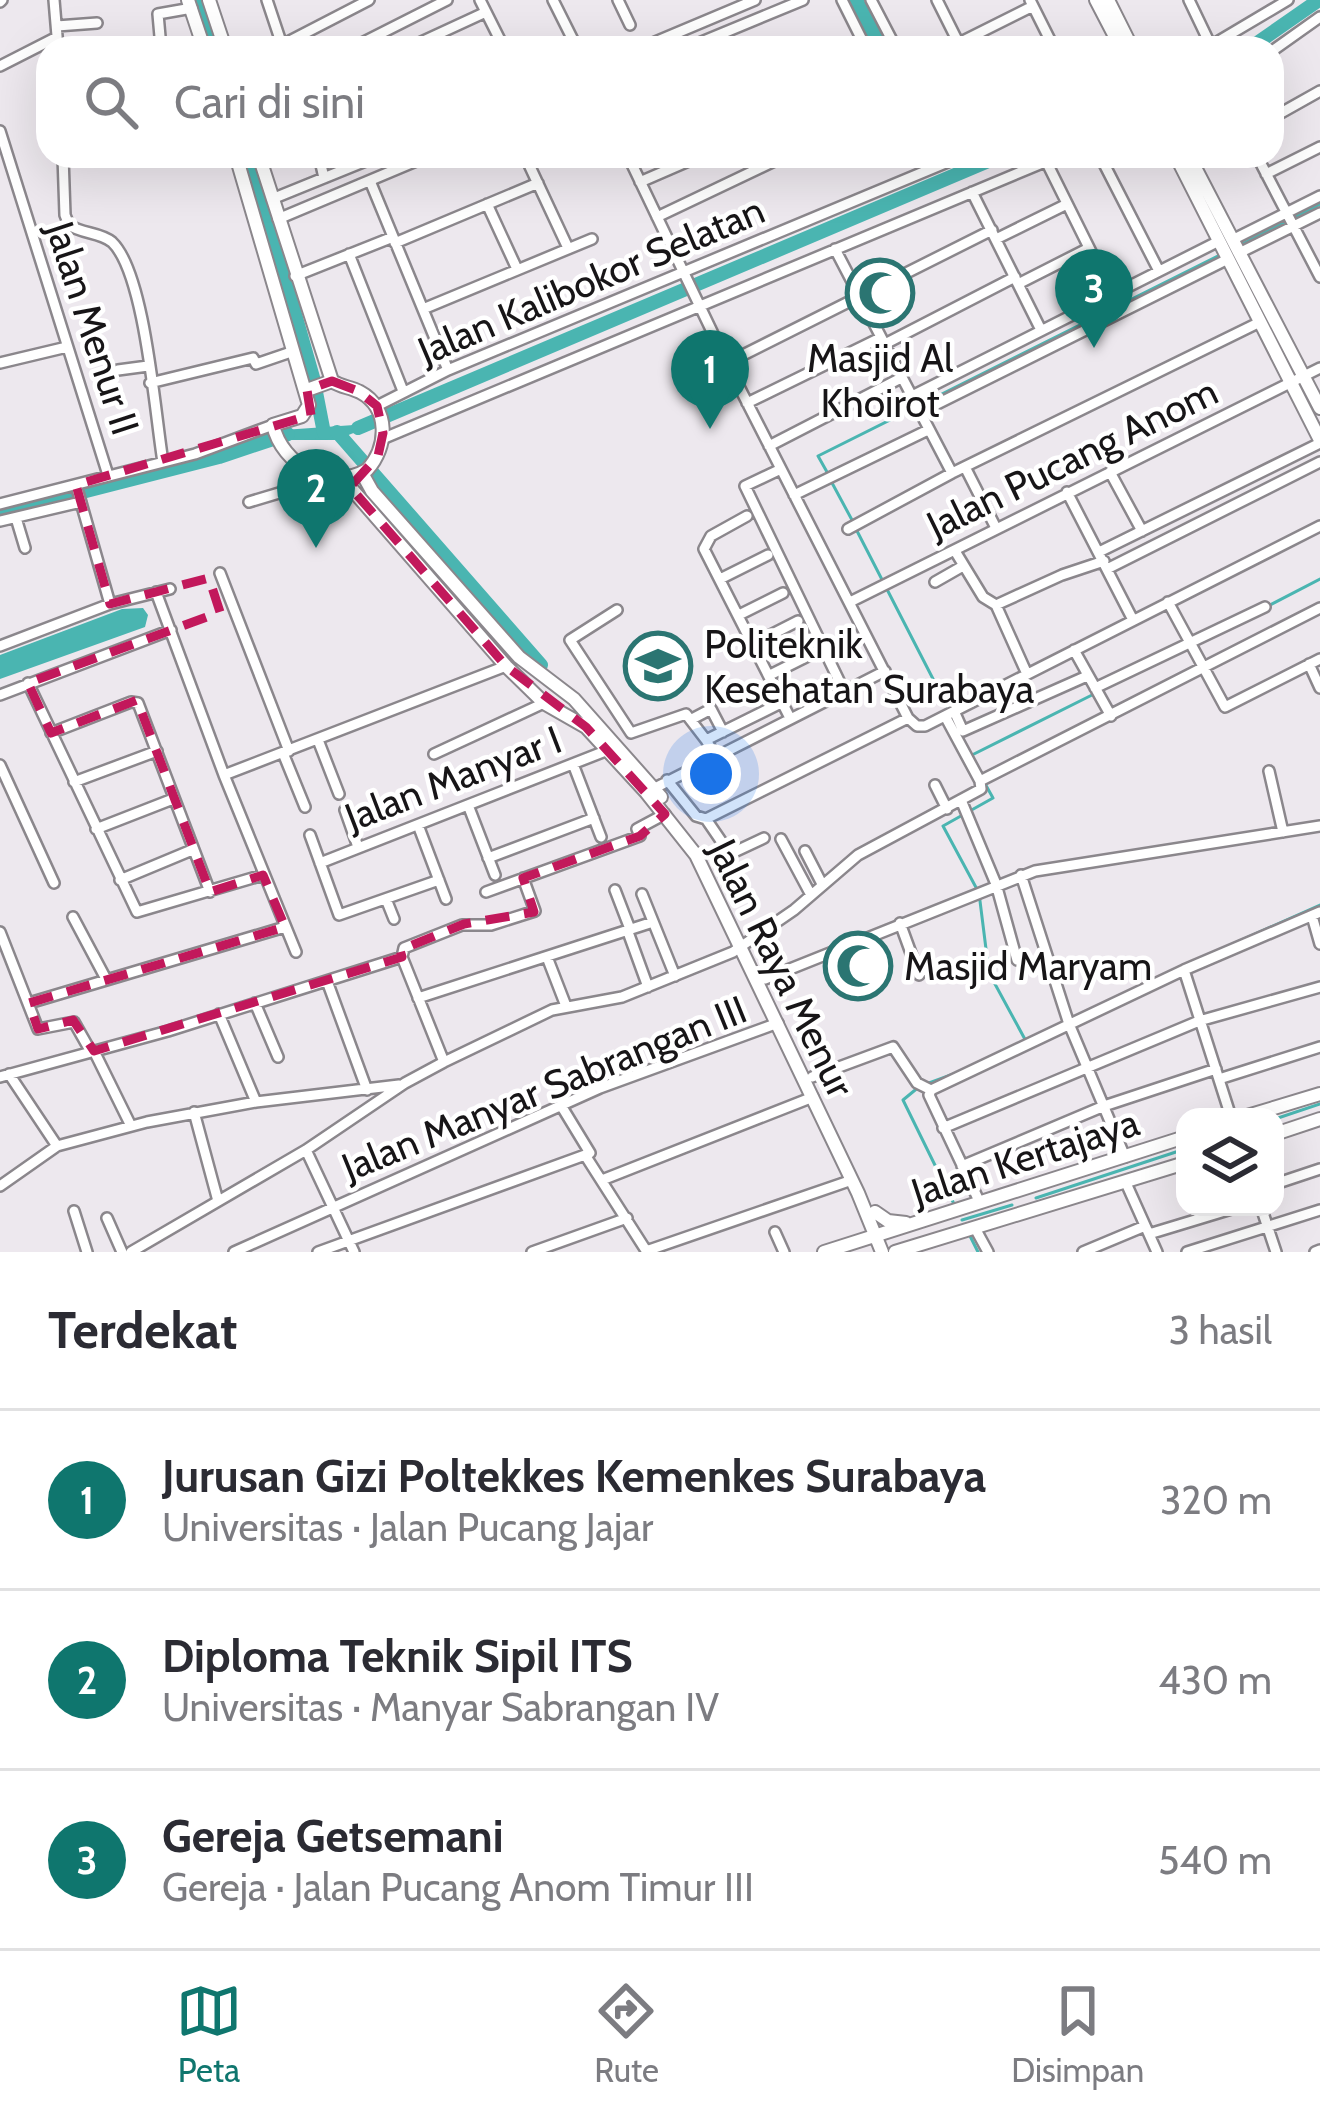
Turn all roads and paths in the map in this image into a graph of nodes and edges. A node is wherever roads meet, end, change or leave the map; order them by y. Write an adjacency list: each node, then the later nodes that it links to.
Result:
1 (54, 0): 26 (street)
2 (209, 0): 30 (main road)
3 (267, 0): 31 (street)
4 (368, 0): 32 (street)
5 (447, 0): 33 (street)
6 (479, 0): 21 (street)
7 (553, 0): 36 (street)
8 (755, 0): 37 (street)
9 (803, 0): 38 (street)
10 (842, 0): 39 (street)
11 (872, 0): 40 (street)
12 (938, 0): 41 (street)
13 (1096, 0): 44 (main road)
14 (1108, 0): 45 (main road)
15 (1189, 0): 46 (street)
16 (1262, 0): 22 (street)
17 (1288, 0): 22 (street)
18 (620, 1): 25 (street)
19 (1032, 3): 42 (street); 43 (street)
20 (190, 4): 28 (street); 29 (main road)
21 (486, 12): 34 (street); 35 (street)
22 (1269, 14): 47 (street)
23 (97, 22): 27 (street)
24 (1317, 24): 48 (street)
25 (630, 25)
26 (58, 36)
27 (61, 36)
28 (160, 36)
29 (200, 36)
30 (221, 36)
31 (279, 36)
32 (301, 36)
33 (376, 36)
34 (434, 36)
35 (498, 36)
36 (571, 36)
37 (663, 36)
38 (716, 36)
39 (860, 36)
40 (890, 36)
41 (956, 36)
42 (975, 36)
43 (1048, 36)
44 (1115, 36)
45 (1126, 36)
46 (1204, 36)
47 (1229, 36)
48 (1284, 44)
49 (36, 48): 50 (street)
50 (0, 66)
51 (1320, 91): 52 (street)
52 (1284, 111)
53 (0, 130): 112 (street, Jalan Menur II)
54 (1320, 147): 55 (street)
55 (1284, 164)
56 (63, 168): 116 (street)
57 (240, 168): 113 (main road)
58 (263, 168): 83 (main road)
59 (322, 168): 76 (street)
60 (349, 168): 76 (street)
61 (400, 168): 77 (street)
62 (531, 168): 79 (street)
63 (634, 168): 78 (street)
64 (670, 168): 78 (street)
65 (760, 168): 87 (street)
66 (935, 168): 74 (street, Jalan Kalibokor Selatan)
67 (1030, 168): 81 (street)
68 (1049, 168): 85 (street)
69 (1106, 168): 101 (street)
70 (1184, 168): 80 (main road)
71 (1195, 168): 80 (main road)
72 (1263, 168): 75 (street)
73 (1276, 168): 75 (street)
74 (931, 170): 103 (street, Jalan Kalibokor Selatan)
75 (1266, 173): 89 (street)
76 (324, 178): 83 (street)
77 (370, 181): 88 (street); 92 (street)
78 (640, 182): 87 (street)
79 (538, 183): 84 (street); 94 (street)
80 (1200, 190): 93 (main road); 97 (main road)
81 (973, 192): 90 (street); 96 (street)
82 (1320, 196): 89 (street)
83 (272, 200): 88 (main road)
84 (488, 204): 92 (street); 99 (street)
85 (1067, 204): 90 (street); 95 (street)
86 (1320, 213): 89 (street)
87 (657, 217): 103 (street)
88 (278, 219): 102 (main road)
89 (1290, 220): 93 (street); 100 (street)
90 (994, 235): 104 (street); 106 (street)
91 (592, 239): 94 (street)
92 (394, 240): 98 (street); 108 (street)
93 (1237, 246): 120 (main road)
94 (568, 248): 99 (street)
95 (1089, 248): 104 (street); 105 (street)
96 (835, 249): 106 (street); 107 (street)
97 (1222, 252): 101 (street); 109 (main road); 128 (street)
98 (349, 254): 102 (street); 126 (street)
99 (517, 269): 108 (street)
100 (1318, 270)
101 (1159, 271): 105 (street)
102 (295, 276): 122 (main road)
103 (685, 278): 107 (street); 119 (street, Jalan Kalibokor Selatan)
104 (1017, 281): 110 (street); 111 (street)
105 (1112, 294): 110 (street)
106 (858, 297): 111 (street); 115 (street)
107 (697, 302): 115 (street); 132 (street)
108 (422, 309): 119 (street)
109 (1258, 323): 124 (main road); 138 (street)
110 (1041, 330): 128 (street)
111 (881, 342): 121 (street); 127 (street)
112 (67, 347): 114 (street); 143 (street, Jalan Menur II)
113 (295, 351): 123 (street); 125 (main road)
114 (0, 363)
115 (727, 363): 127 (street)
116 (148, 366): 118 (street); 123 (street)
117 (1320, 368): 120 (street, Jalan Pucang Anom)
118 (118, 370)
119 (448, 370): 126 (street, Jalan Kalibokor Selatan)
120 (1303, 376): 124 (street, Jalan Pucang Anom); 129 (main road)
121 (901, 378): 128 (street); 135 (street)
122 (332, 381): 125 (main road); 130 (main road)
123 (150, 383): 136 (street)
124 (1289, 384): 134 (main road); 141 (street, Jalan Pucang Anom)
125 (307, 390): 133 (main road)
126 (404, 391): 130 (street, Jalan Kalibokor Selatan)
127 (747, 403): 135 (street)
128 (915, 406): 131 (street)
129 (1320, 406)
130 (377, 407): 132 (main road)
131 (928, 430): 142 (street); 149 (street)
132 (383, 432): 140 (main road)
133 (276, 434): 136 (street); 144 (main road)
134 (1320, 441): 147 (street)
135 (769, 446): 139 (street)
136 (163, 462): 143 (street)
137 (1320, 462): 153 (street)
138 (965, 467): 142 (street); 160 (street)
139 (781, 469): 149 (street); 201 (street)
140 (367, 470): 145 (main road); 177 (main road, Jalan Raya Menur)
141 (1109, 472): 146 (street, Jalan Pucang Anom); 161 (street)
142 (952, 473): 159 (street)
143 (108, 475): 148 (street)
144 (324, 476): 145 (main road); 151 (street)
145 (343, 478): 177 (main road, Jalan Raya Menur)
146 (1067, 492): 160 (street, Jalan Pucang Anom); 165 (street)
147 (1216, 494): 150 (street); 153 (street)
148 (79, 495): 152 (street); 156 (street); 175 (street)
149 (794, 495): 173 (street)
150 (1203, 500): 155 (street); 161 (street)
151 (249, 502)
152 (0, 504)
153 (1224, 510): 155 (street)
154 (747, 516): 168 (street)
155 (1210, 517): 165 (street)
156 (16, 518): 157 (street); 162 (street)
157 (0, 521)
158 (1320, 526): 174 (street)
159 (852, 527)
160 (996, 528): 163 (street, Jalan Pucang Anom)
161 (1142, 531): 165 (street)
162 (25, 548)
163 (955, 551): 166 (street); 173 (street, Jalan Pucang Anom)
164 (768, 555): 168 (street)
165 (1103, 561): 176 (street); 182 (street)
166 (963, 566): 169 (street); 176 (street)
167 (220, 573): 218 (street)
168 (720, 579): 181 (street)
169 (935, 582)
170 (170, 589): 171 (street)
171 (156, 592): 175 (street); 184 (street)
172 (783, 593): 181 (street)
173 (850, 602): 193 (street)
174 (1168, 602): 182 (street); 187 (street)
175 (110, 604): 186 (street)
176 (996, 604): 194 (street)
177 (465, 607): 191 (main road, Jalan Raya Menur); 198 (main road, Jalan Raya Menur)
178 (1264, 607): 187 (street)
179 (1320, 608): 192 (street)
180 (617, 610): 210 (street)
181 (739, 615): 185 (street)
182 (1133, 620): 188 (street)
183 (799, 621): 185 (street)
184 (171, 630): 197 (street); 224 (street)
185 (753, 644): 195 (street)
186 (0, 646)
187 (1190, 646): 192 (street); 200 (street)
188 (1074, 650): 194 (street); 196 (street)
189 (816, 652): 195 (street)
190 (1314, 662): 192 (street); 199 (street)
191 (506, 666): 205 (main road, Jalan Raya Menur); 214 (street)
192 (1204, 668): 208 (street)
193 (885, 671): 201 (street); 211 (street)
194 (1027, 674): 207 (street)
195 (770, 675): 204 (street)
196 (1087, 676): 200 (street); 207 (street)
197 (28, 683): 202 (street); 213 (street)
198 (554, 685): 203 (main road, Jalan Raya Menur); 205 (main road)
199 (1320, 688)
200 (1096, 690): 208 (street)
201 (844, 691): 209 (street)
202 (0, 695)
203 (572, 696): 206 (main road); 229 (main road, Jalan Raya Menur)
204 (783, 702): 209 (street); 212 (street)
205 (544, 703): 206 (main road, Jalan Raya Menur); 219 (street)
206 (563, 714): 216 (main road, Jalan Raya Menur)
207 (949, 714): 211 (street); 226 (street)
208 (1112, 716): 226 (street)
209 (790, 718): 220 (street)
210 (692, 719): 212 (street); 215 (street)
211 (913, 722): 239 (street)
212 (723, 732): 215 (street)
213 (51, 733): 217 (street); 227 (street)
214 (318, 740): 218 (street); 230 (street)
215 (706, 740): 220 (street)
216 (608, 751): 221 (street, Jalan Manyar I); 229 (main road, Jalan Raya Menur)
217 (158, 752): 227 (street); 231 (street)
218 (286, 752): 224 (street); 234 (street)
219 (434, 754)
220 (715, 754): 225 (street)
221 (573, 764): 232 (street, Jalan Manyar I); 238 (street)
222 (0, 765): 259 (street)
223 (1269, 771): 243 (street)
224 (224, 775): 253 (street)
225 (667, 780): 229 (street); 239 (street)
226 (983, 780): 233 (street)
227 (74, 782): 242 (street)
228 (935, 785): 235 (street)
229 (650, 790): 237 (main road, Jalan Raya Menur); 277 (main road, Jalan Raya Menur)
230 (339, 794)
231 (173, 799): 242 (street); 249 (street)
232 (468, 805): 240 (street, Jalan Manyar I); 251 (street)
233 (964, 806): 235 (street); 261 (street)
234 (305, 807)
235 (946, 809): 260 (street)
236 (345, 810): 248 (street)
237 (664, 814): 256 (street); 277 (main road, Jalan Raya Menur)
238 (594, 818): 245 (street); 251 (street)
239 (706, 819): 246 (street)
240 (418, 825): 248 (street, Jalan Manyar I); 258 (street)
241 (1320, 826): 243 (street)
242 (96, 830): 257 (street)
243 (1283, 832): 255 (street)
244 (310, 835): 252 (street)
245 (601, 837)
246 (764, 838)
247 (781, 839): 266 (street)
248 (358, 847): 252 (street, Jalan Manyar I)
249 (192, 850): 257 (street); 263 (street)
250 (805, 851): 260 (street)
251 (488, 858): 254 (street)
252 (320, 862): 267 (street)
253 (263, 875): 263 (street); 274 (street)
254 (495, 875)
255 (1021, 875): 261 (street); 297 (street)
256 (524, 878): 264 (street); 280 (street)
257 (120, 880): 263 (street)
258 (439, 880): 267 (street); 268 (street)
259 (55, 883)
260 (823, 884): 266 (street)
261 (995, 884): 273 (street); 282 (street)
262 (615, 890): 275 (street)
263 (210, 892)
264 (486, 892)
265 (642, 894): 272 (street)
266 (811, 895): 277 (street)
267 (386, 899): 271 (street)
268 (446, 899)
269 (1316, 914): 278 (street); 283 (street)
270 (74, 917): 286 (street)
271 (394, 920)
272 (653, 922): 275 (street); 285 (street)
273 (900, 923): 284 (street); 287 (street)
274 (285, 926): 279 (street); 286 (street)
275 (629, 930): 281 (street); 289 (street)
276 (0, 932): 292 (street)
277 (743, 944): 285 (street); 287 (main road, Jalan Raya Menur); 298 (main road, Jalan Raya Menur)
278 (1320, 944)
279 (296, 952)
280 (402, 957): 288 (street); 291 (street)
281 (547, 958): 291 (street); 294 (street)
282 (1017, 960)
283 (1184, 970): 296 (street); 297 (street)
284 (919, 975)
285 (676, 976): 289 (street)
286 (106, 979): 292 (street)
287 (765, 979): 303 (main road, Jalan Raya Menur)
288 (327, 981): 293 (street); 309 (street)
289 (648, 987): 294 (street)
290 (1320, 987): 296 (street)
291 (418, 998): 302 (street)
292 (28, 1003): 300 (street)
293 (255, 1003): 295 (street); 301 (street)
294 (566, 1006): 302 (street)
295 (219, 1014): 300 (street); 313 (street)
296 (1199, 1021): 304 (street); 305 (street)
297 (1069, 1022): 304 (street); 310 (street)
298 (778, 1023): 303 (main road, Jalan Raya Menur); 315 (street, Jalan Manyar Sabrangan III)
299 (1320, 1047): 305 (street)
300 (92, 1052): 306 (street); 320 (street)
301 (278, 1057)
302 (444, 1062): 308 (street)
303 (802, 1064): 307 (main road, Jalan Raya Menur); 312 (main road, Jalan Raya Menur)
304 (1087, 1065): 314 (street); 321 (street)
305 (1217, 1074): 314 (street); 316 (street)
306 (5, 1075): 324 (street)
307 (812, 1077): 310 (street); 342 (main road, Jalan Raya Menur)
308 (404, 1083): 309 (street); 325 (street)
309 (367, 1090): 313 (street)
310 (930, 1092): 321 (street)
311 (1320, 1094): 317 (main road)
312 (813, 1097): 331 (street); 332 (main road, Jalan Raya Menur)
313 (256, 1102): 318 (street)
314 (1104, 1106): 327 (street); 328 (street)
315 (562, 1107): 326 (street); 339 (street, Jalan Manyar Sabrangan III)
316 (1228, 1108)
317 (1274, 1108)
318 (194, 1112): 320 (street); 337 (street)
319 (1320, 1119): 322 (main road)
320 (131, 1126): 324 (street)
321 (943, 1127): 328 (street)
322 (1284, 1130)
323 (1176, 1140): 327 (main road, Jalan Kertajaya)
324 (57, 1146): 335 (street)
325 (306, 1150): 337 (street); 339 (street)
326 (585, 1155): 331 (street); 355 (street)
327 (1125, 1157): 336 (main road, Jalan Kertajaya)
328 (962, 1166): 338 (street)
329 (1176, 1166): 334 (main road, Jalan Kertajaya)
330 (1320, 1169): 333 (street)
331 (602, 1180): 347 (street)
332 (853, 1180): 353 (main road, Jalan Raya Menur); 357 (street)
333 (1284, 1181)
334 (1126, 1183): 343 (main road, Jalan Kertajaya); 351 (street)
335 (0, 1186)
336 (1029, 1187): 338 (main road, Jalan Kertajaya); 343 (main road)
337 (218, 1201): 356 (street)
338 (978, 1204): 348 (main road, Jalan Kertajaya)
339 (332, 1208): 355 (street); 359 (street, Jalan Manyar Sabrangan III)
340 (1320, 1210): 349 (street)
341 (74, 1211): 358 (street)
342 (874, 1211): 348 (main road); 353 (main road, Jalan Raya Menur)
343 (1036, 1211): 350 (main road, Jalan Kertajaya)
344 (1202, 1216): 351 (street)
345 (1264, 1216): 349 (street)
346 (107, 1218): 356 (street)
347 (626, 1218): 357 (street); 362 (street)
348 (920, 1222): 353 (main road, Jalan Kertajaya)
349 (1268, 1228): 370 (street); 371 (street)
350 (976, 1230): 354 (main road, Jalan Kertajaya); 367 (street)
351 (1147, 1230): 368 (street); 369 (street)
352 (775, 1232): 363 (street)
353 (880, 1234): 364 (main road, Jalan Kertajaya); 365 (main road, Jalan Raya Menur)
354 (955, 1236): 365 (main road, Jalan Kertajaya); 366 (main road)
355 (350, 1240): 360 (street); 361 (street)
356 (132, 1251)
357 (646, 1251)
358 (87, 1252)
359 (234, 1252)
360 (318, 1252)
361 (354, 1252)
362 (532, 1252)
363 (784, 1252)
364 (824, 1252)
365 (889, 1252)
366 (932, 1252)
367 (988, 1252)
368 (1083, 1252)
369 (1157, 1252)
370 (1187, 1252)
371 (1276, 1252)

